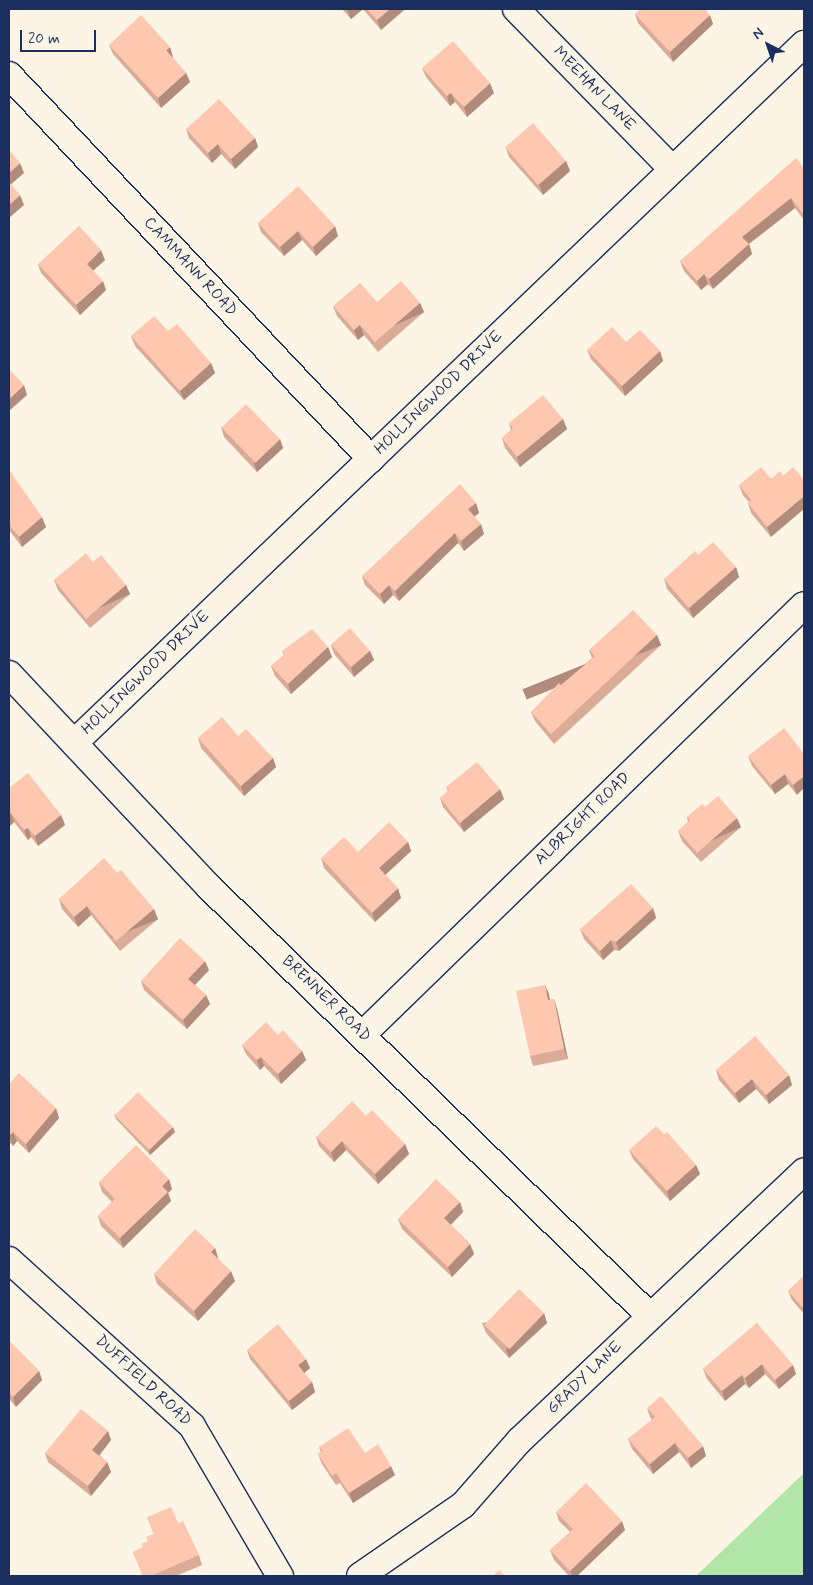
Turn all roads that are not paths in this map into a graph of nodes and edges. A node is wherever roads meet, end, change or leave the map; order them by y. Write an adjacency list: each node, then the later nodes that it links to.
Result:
1 (516, 9): 4 (street, MEEHAN LANE)
2 (804, 44): 4 (street, HOLLINGWOOD DRIVE)
3 (9, 75): 5 (street, CAMMANN ROAD)
4 (672, 169): 5 (street, HOLLINGWOOD DRIVE)
5 (370, 459): 8 (street, HOLLINGWOOD DRIVE)
6 (804, 605): 9 (street, ALBRIGHT ROAD)
7 (9, 674): 8 (street, BRENNER ROAD)
8 (74, 743): 9 (street, BRENNER ROAD)
9 (363, 1034): 12 (street, BRENNER ROAD)
10 (804, 1171): 12 (street, GRADY LANE)
11 (9, 1260): 13 (street, DUFFIELD ROAD)
12 (650, 1316): 14 (street, GRADY LANE)
13 (280, 1576)
14 (360, 1576)

